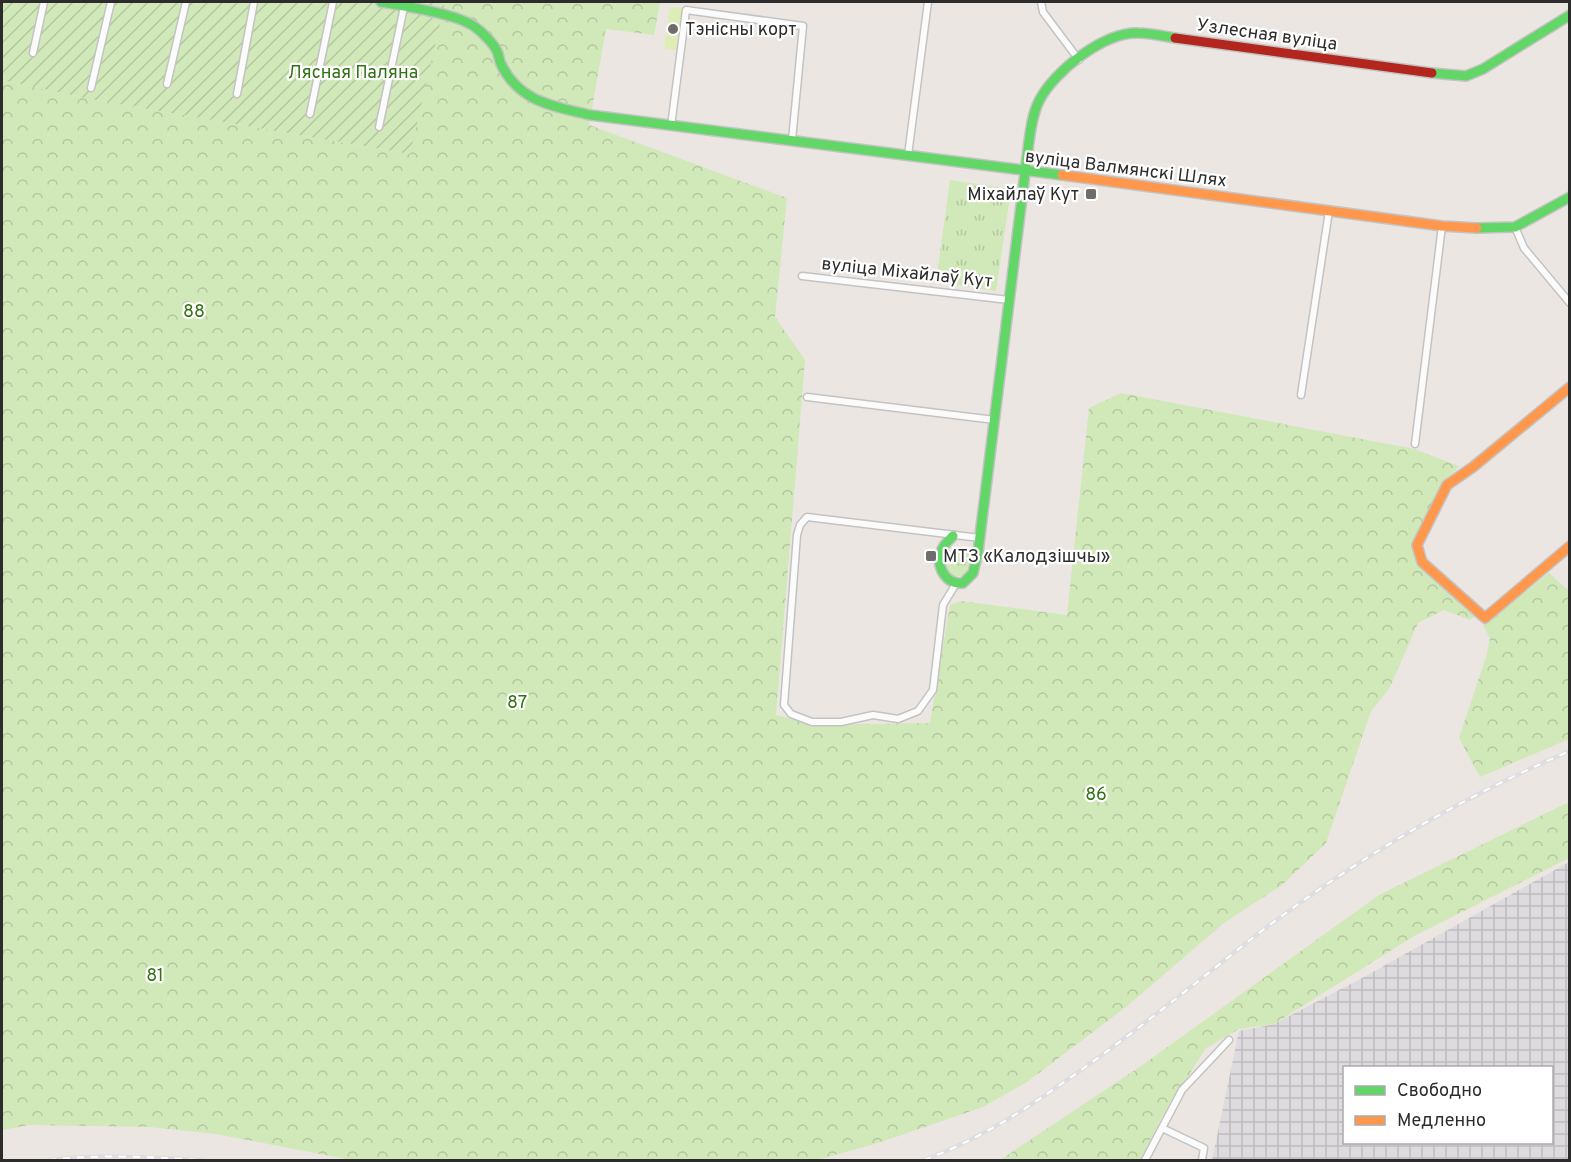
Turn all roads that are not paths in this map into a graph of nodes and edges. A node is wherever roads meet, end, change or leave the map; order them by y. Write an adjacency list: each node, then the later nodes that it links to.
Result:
1 (44, 2): 11 (street)
2 (111, 2): 14 (street)
3 (186, 2): 13 (street)
4 (254, 2): 15 (street)
5 (333, 2): 16 (street)
6 (381, 2): 9 (street, вуліца Валмянскі Шлях)
7 (928, 2): 20 (street)
8 (1041, 2): 12 (street)
9 (404, 7): 17 (street, вуліца Валмянскі Шлях); 18 (street)
10 (1569, 15): 12 (street, Узлесная вуліца)
11 (33, 53)
12 (1079, 60): 21 (street, Узлесная вуліца)
13 (167, 84)
14 (91, 88)
15 (237, 94)
16 (310, 114)
17 (671, 126): 19 (street, вуліца Валмянскі Шлях); 19 (street)
18 (379, 127)
19 (792, 140): 20 (street, вуліца Валмянскі Шлях)
20 (908, 155): 21 (street, вуліца Валмянскі Шлях)
21 (1025, 171): 23 (street, вуліца Валмянскі Шлях); 27 (street, вуліца Міхайлаў Кут)
22 (1569, 197): 25 (street, вуліца Валмянскі Шлях)
23 (1329, 211): 24 (street, вуліца Валмянскі Шлях); 30 (street)
24 (1442, 226): 25 (street, вуліца Валмянскі Шлях); 33 (street)
25 (1515, 227): 28 (street)
26 (802, 276): 27 (street, вуліца Міхайлаў Кут)
27 (1009, 300): 32 (street, вуліца Міхайлаў Кут)
28 (1569, 303)
29 (1569, 387): 36 (street)
30 (1301, 395)
31 (807, 397): 32 (street)
32 (995, 420): 35 (street, вуліца Міхайлаў Кут)
33 (1415, 444)
34 (953, 536): 35 (street); 37 (street); 37 (street, вуліца Міхайлаў Кут)
35 (980, 538): 37 (street, вуліца Міхайлаў Кут)
36 (1569, 546)
37 (957, 582)
38 (1229, 1040): 39 (street)
39 (1162, 1128): 40 (street); 41 (street)
40 (1145, 1161)
41 (1202, 1161)

